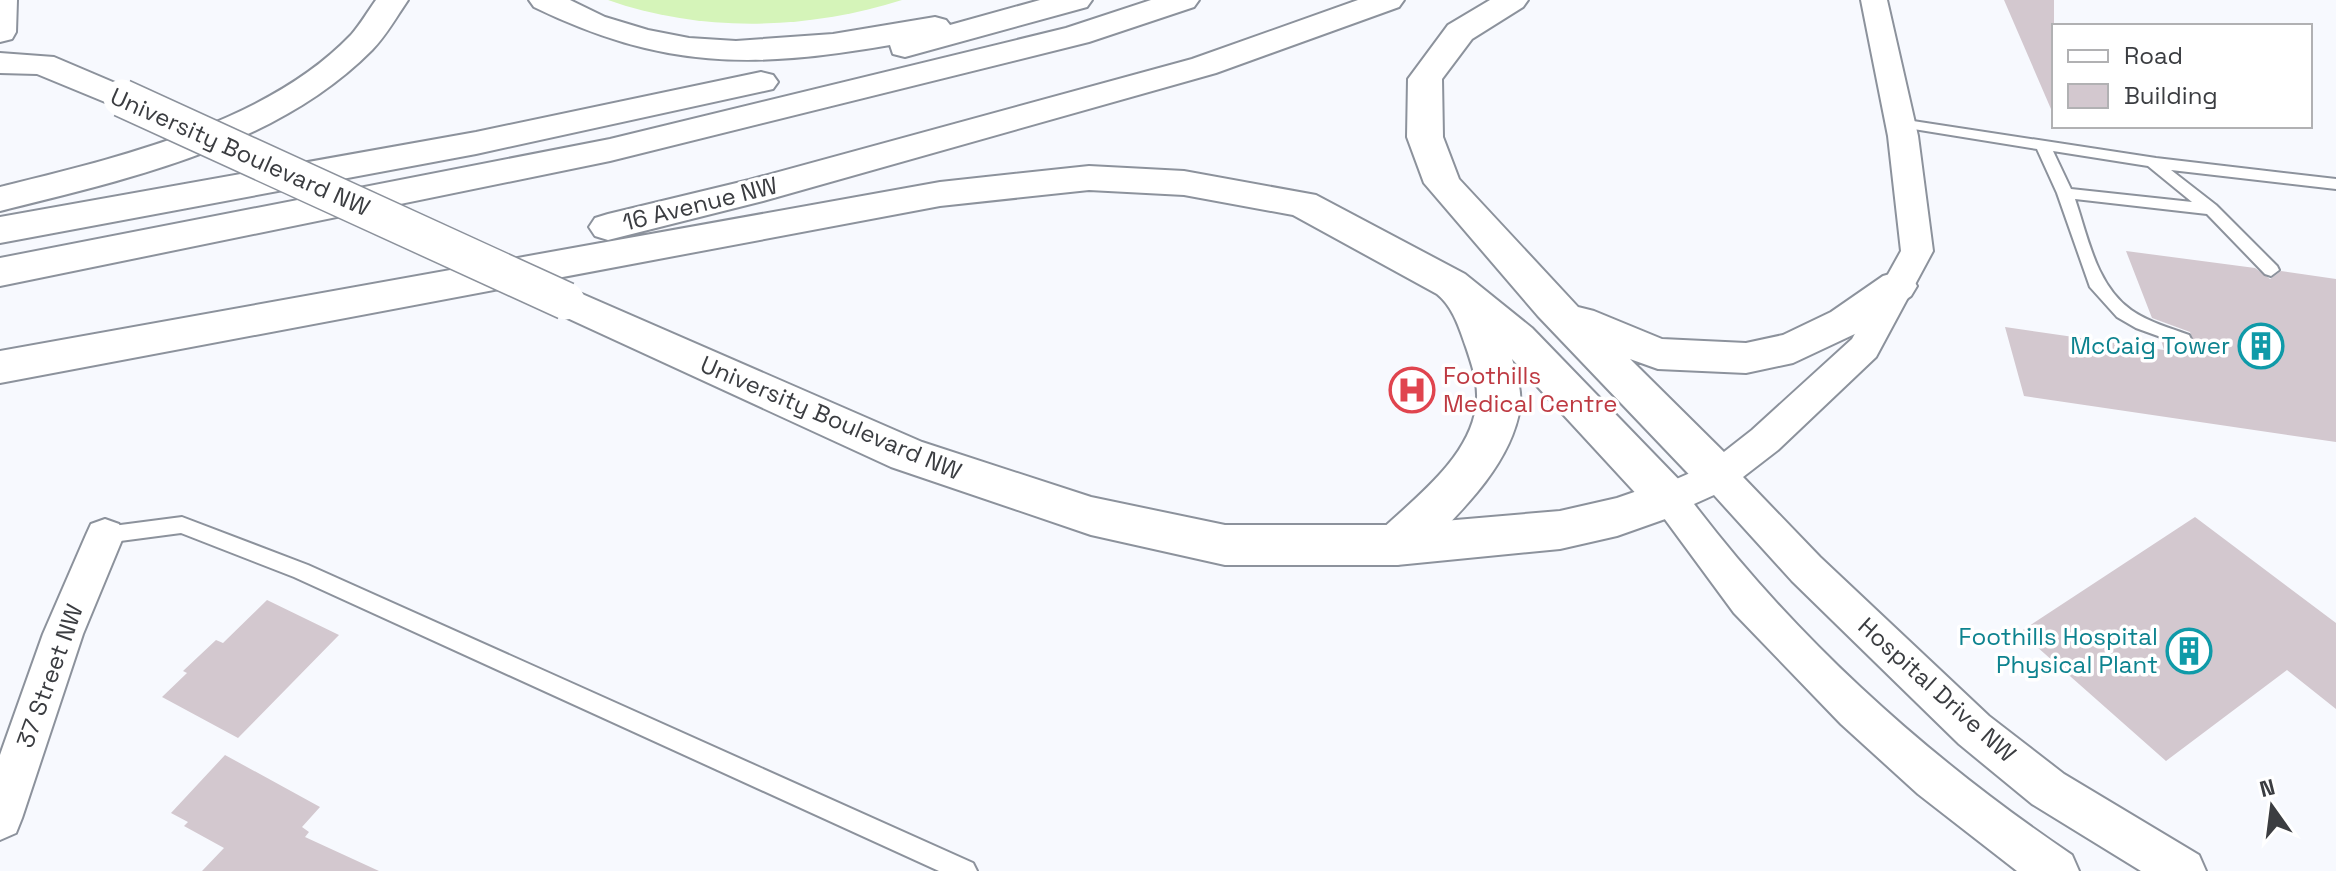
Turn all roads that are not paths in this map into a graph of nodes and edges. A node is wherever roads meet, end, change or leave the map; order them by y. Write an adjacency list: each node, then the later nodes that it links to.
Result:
1 (1, 0): 9 (main road)
2 (392, 0): 17 (main road)
3 (545, 0): 8 (main road)
4 (1183, 0): 21 (main road)
5 (1388, 0): 26 (main road, 16 Avenue NW)
6 (1512, 0): 24 (main road)
7 (1874, 0): 12 (street)
8 (1068, 3): 19 (main road)
9 (0, 32): 11 (main road, University Boulevard NW)
10 (0, 63): 11 (main road, University Boulevard NW)
11 (42, 64): 31 (main road, University Boulevard NW, bridge)
12 (1900, 123): 13 (lane); 22 (street)
13 (2043, 145): 14 (lane); 16 (lane)
14 (2152, 162): 15 (lane); 18 (lane)
15 (2336, 184)
16 (2065, 193): 18 (lane); 25 (lane)
17 (0, 199)
18 (2211, 209): 20 (lane)
19 (0, 230)
20 (2271, 270)
21 (0, 272)
22 (1897, 286): 24 (main road); 28 (street)
23 (1463, 294): 26 (main road); 29 (main road); 31 (main road)
24 (1552, 306): 28 (main road)
25 (2183, 339)
26 (147, 340): 27 (main road, 16 Avenue NW)
27 (0, 367)
28 (1719, 476): 29 (street); 35 (street, Hospital Drive NW)
29 (1669, 499): 31 (main road, University Boulevard NW); 34 (street)
30 (105, 535): 32 (street, 37 Street NW); 33 (lane)
31 (1397, 545)
32 (0, 818)
33 (965, 871)
34 (2056, 871)
35 (2183, 871)

